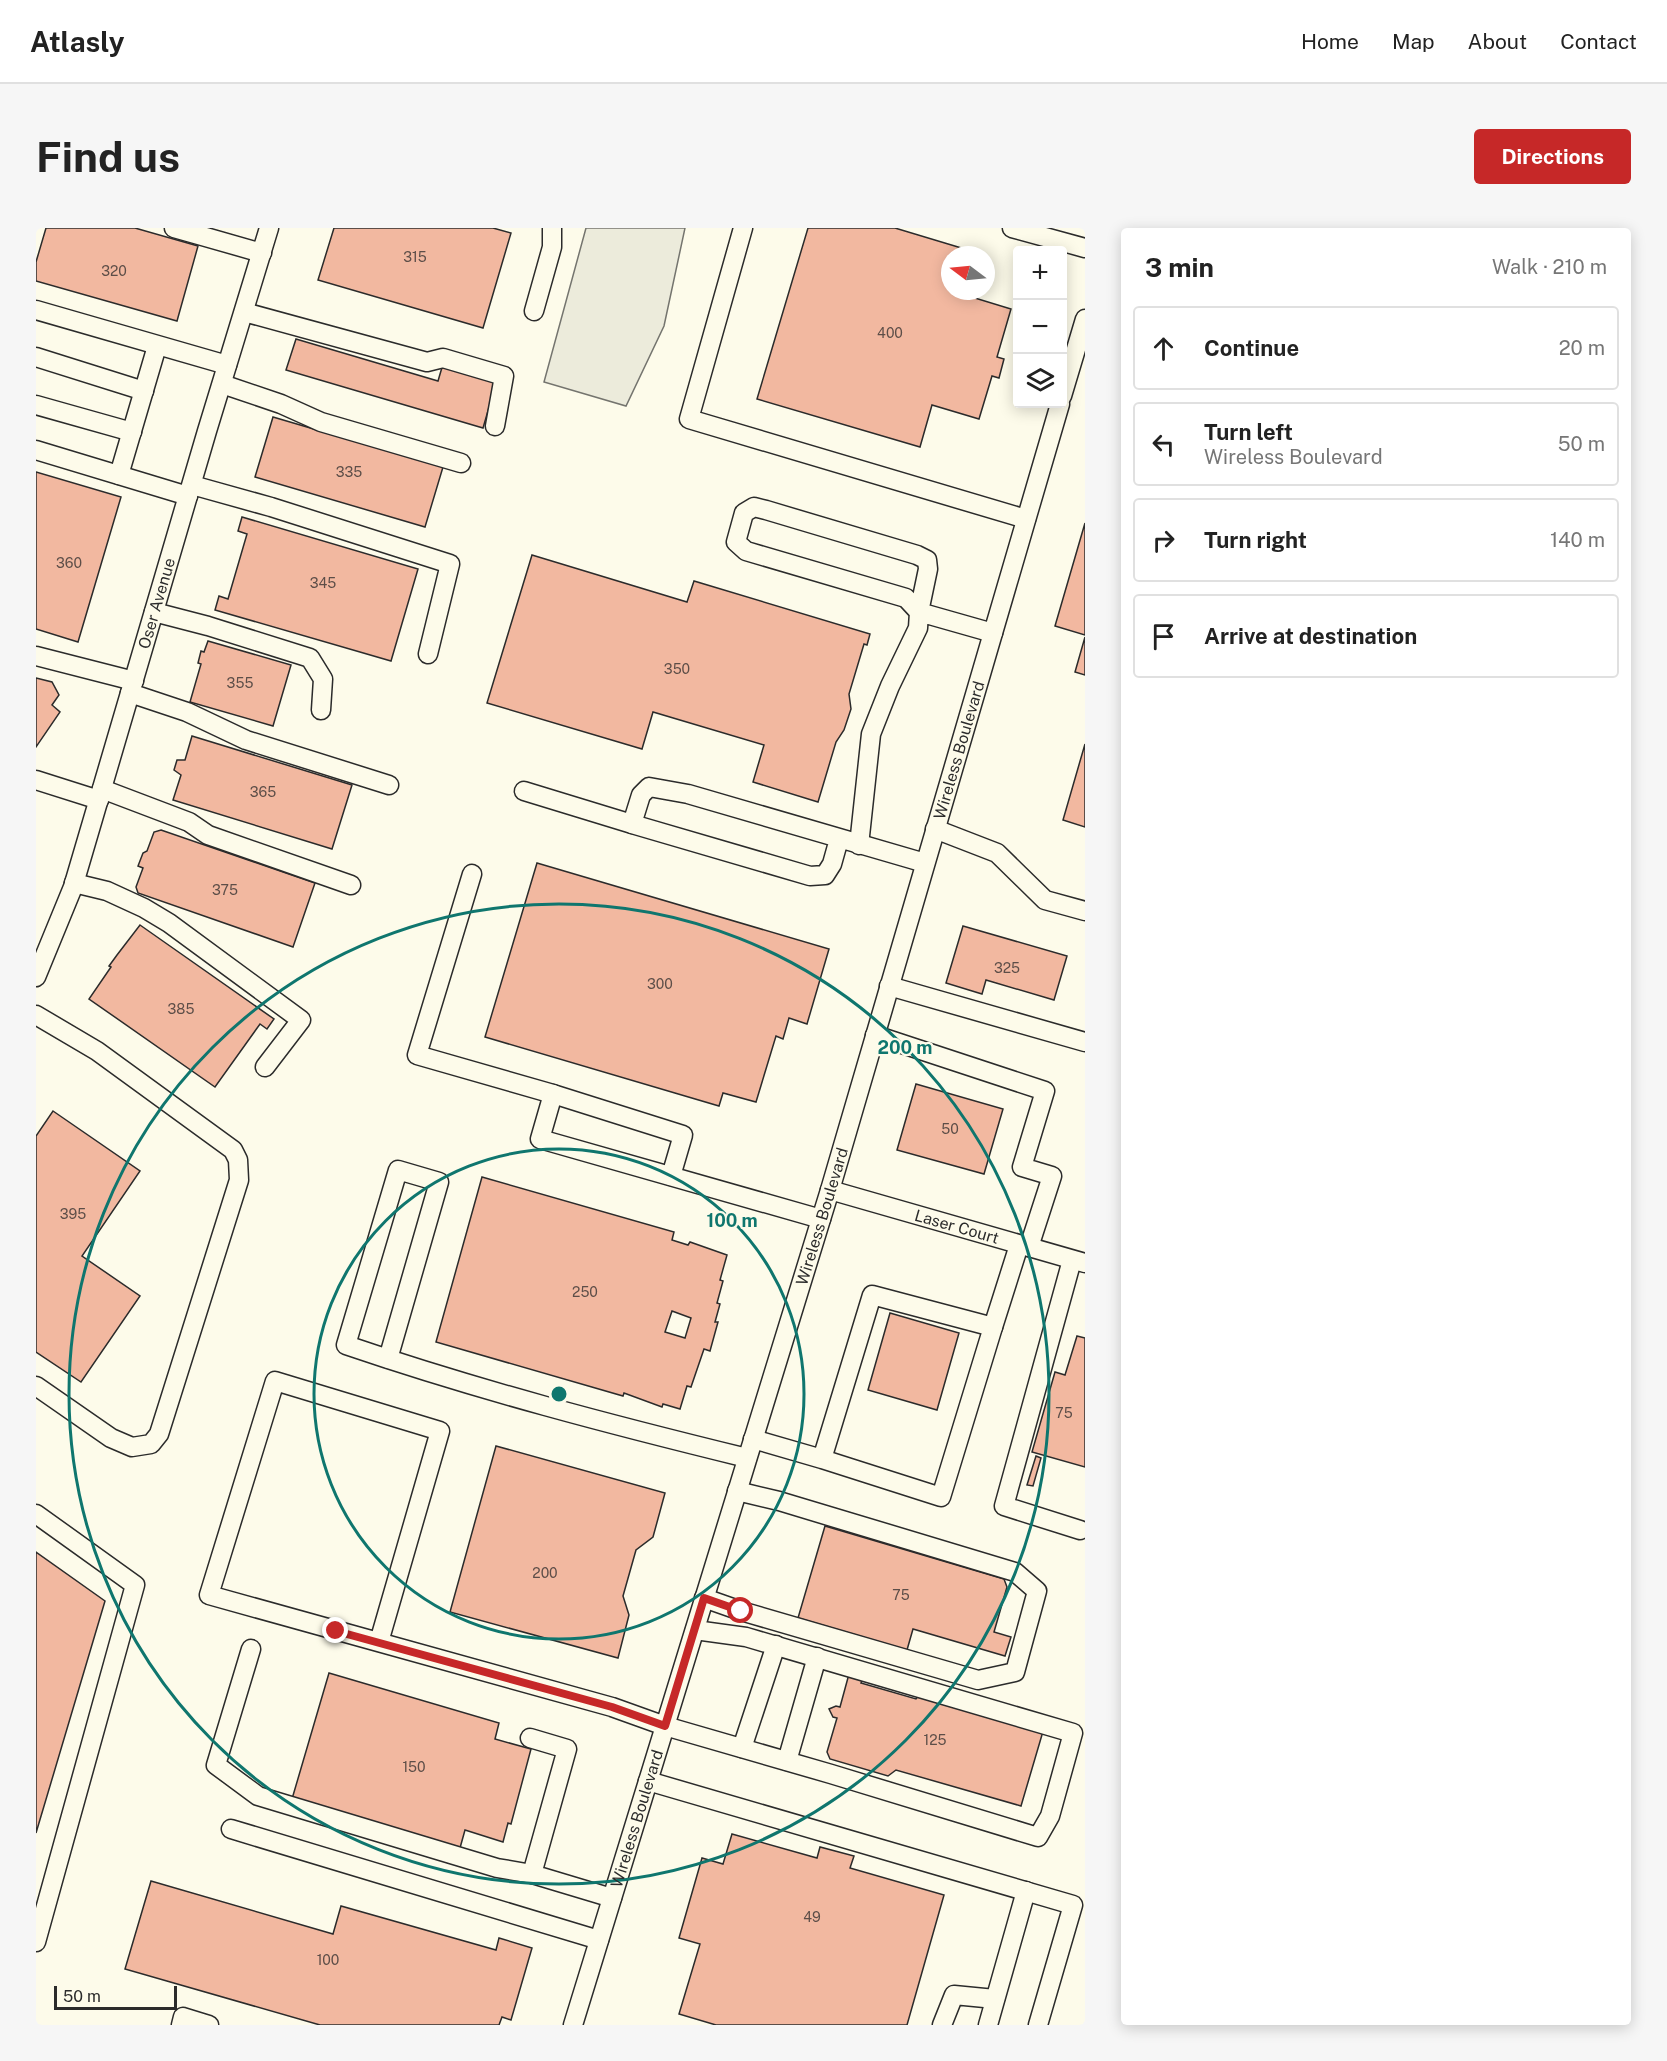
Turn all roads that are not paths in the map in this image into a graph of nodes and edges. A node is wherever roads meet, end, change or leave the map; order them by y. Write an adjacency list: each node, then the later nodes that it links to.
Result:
1 (174, 228): 7 (street)
2 (269, 228): 7 (street, Oser Avenue)
3 (552, 228): 9 (street)
4 (743, 228): 26 (street)
5 (1012, 228): 6 (street)
6 (1085, 248)
7 (262, 253): 10 (street, Oser Avenue)
8 (36, 310): 12 (street)
9 (534, 311)
10 (244, 312): 14 (street, Oser Avenue); 20 (street)
11 (1085, 319): 15 (street)
12 (157, 346): 14 (street); 17 (street)
13 (36, 357): 17 (street)
14 (227, 365): 16 (street, Oser Avenue)
15 (1067, 379)
16 (222, 384): 23 (street); 25 (street, Oser Avenue)
17 (144, 391): 21 (street)
18 (36, 405): 21 (street)
19 (1059, 408): 26 (street, Wireless Boulevard)
20 (495, 426)
21 (132, 432): 24 (street)
22 (36, 450): 24 (street)
23 (462, 463)
24 (119, 475): 25 (street)
25 (190, 490): 27 (street, Oser Avenue); 30 (street)
26 (1026, 519): 29 (street, Wireless Boulevard)
27 (154, 612): 32 (street, Oser Avenue); 33 (street)
28 (919, 612): 28 (street); 29 (street); 41 (street)
29 (993, 633): 39 (street, Wireless Boulevard)
30 (428, 654)
31 (36, 656): 32 (street)
32 (132, 687): 35 (street); 37 (street, Oser Avenue)
33 (321, 710)
34 (36, 780): 37 (street)
35 (388, 785)
36 (524, 791): 38 (street)
37 (100, 794): 44 (street, Oser Avenue); 45 (street)
38 (632, 824): 40 (street); 40 (street)
39 (935, 829): 42 (street, Wireless Boulevard); 46 (street)
40 (839, 839): 41 (street)
41 (859, 845): 42 (street)
42 (925, 863): 49 (street, Wireless Boulevard)
43 (472, 874): 54 (street)
44 (74, 883): 47 (street, Oser Avenue); 53 (street)
45 (351, 885)
46 (1085, 911)
47 (44, 937): 48 (street, Oser Avenue)
48 (36, 977)
49 (890, 986): 51 (street, Wireless Boulevard); 52 (street)
50 (36, 1015): 62 (street)
51 (875, 1035): 56 (street, Wireless Boulevard); 58 (street)
52 (1085, 1042)
53 (265, 1067)
54 (552, 1094): 55 (street); 55 (street)
55 (671, 1176): 57 (street)
56 (830, 1190): 57 (street, Wireless Boulevard); 58 (street, Laser Court)
57 (821, 1219): 63 (street, Wireless Boulevard)
58 (1024, 1246): 59 (street, Laser Court); 60 (street)
59 (1081, 1260): 68 (street)
60 (993, 1327): 65 (street); 65 (street)
61 (388, 1359): 61 (street); 64 (street)
62 (36, 1386)
63 (753, 1440): 64 (street, Wireless Boulevard); 65 (street)
64 (747, 1458): 66 (street, Wireless Boulevard)
65 (822, 1459)
66 (737, 1491): 69 (street, Wireless Boulevard); 69 (street)
67 (36, 1514): 85 (street)
68 (1080, 1530)
69 (704, 1598): 70 (street, Wireless Boulevard)
70 (694, 1630): 72 (street); 75 (street, Wireless Boulevard)
71 (379, 1642): 71 (street); 75 (street)
72 (776, 1645): 74 (street); 77 (street)
73 (251, 1649): 81 (street)
74 (817, 1657): 78 (street); 78 (street)
75 (665, 1726): 77 (street); 79 (street, Wireless Boulevard)
76 (530, 1738): 81 (street)
77 (742, 1748): 78 (street)
78 (787, 1761)
79 (648, 1781): 82 (street); 83 (street, Wireless Boulevard)
80 (231, 1828): 84 (street)
81 (532, 1874): 83 (street)
82 (1026, 1891): 86 (street); 92 (street)
83 (612, 1898): 84 (street, Wireless Boulevard)
84 (599, 1940): 89 (street, Wireless Boulevard)
85 (36, 1942)
86 (995, 1999): 90 (street); 91 (street)
87 (181, 2025): 88 (street)
88 (209, 2025)
89 (573, 2025)
90 (942, 2025)
91 (988, 2025)
92 (1038, 2025)

